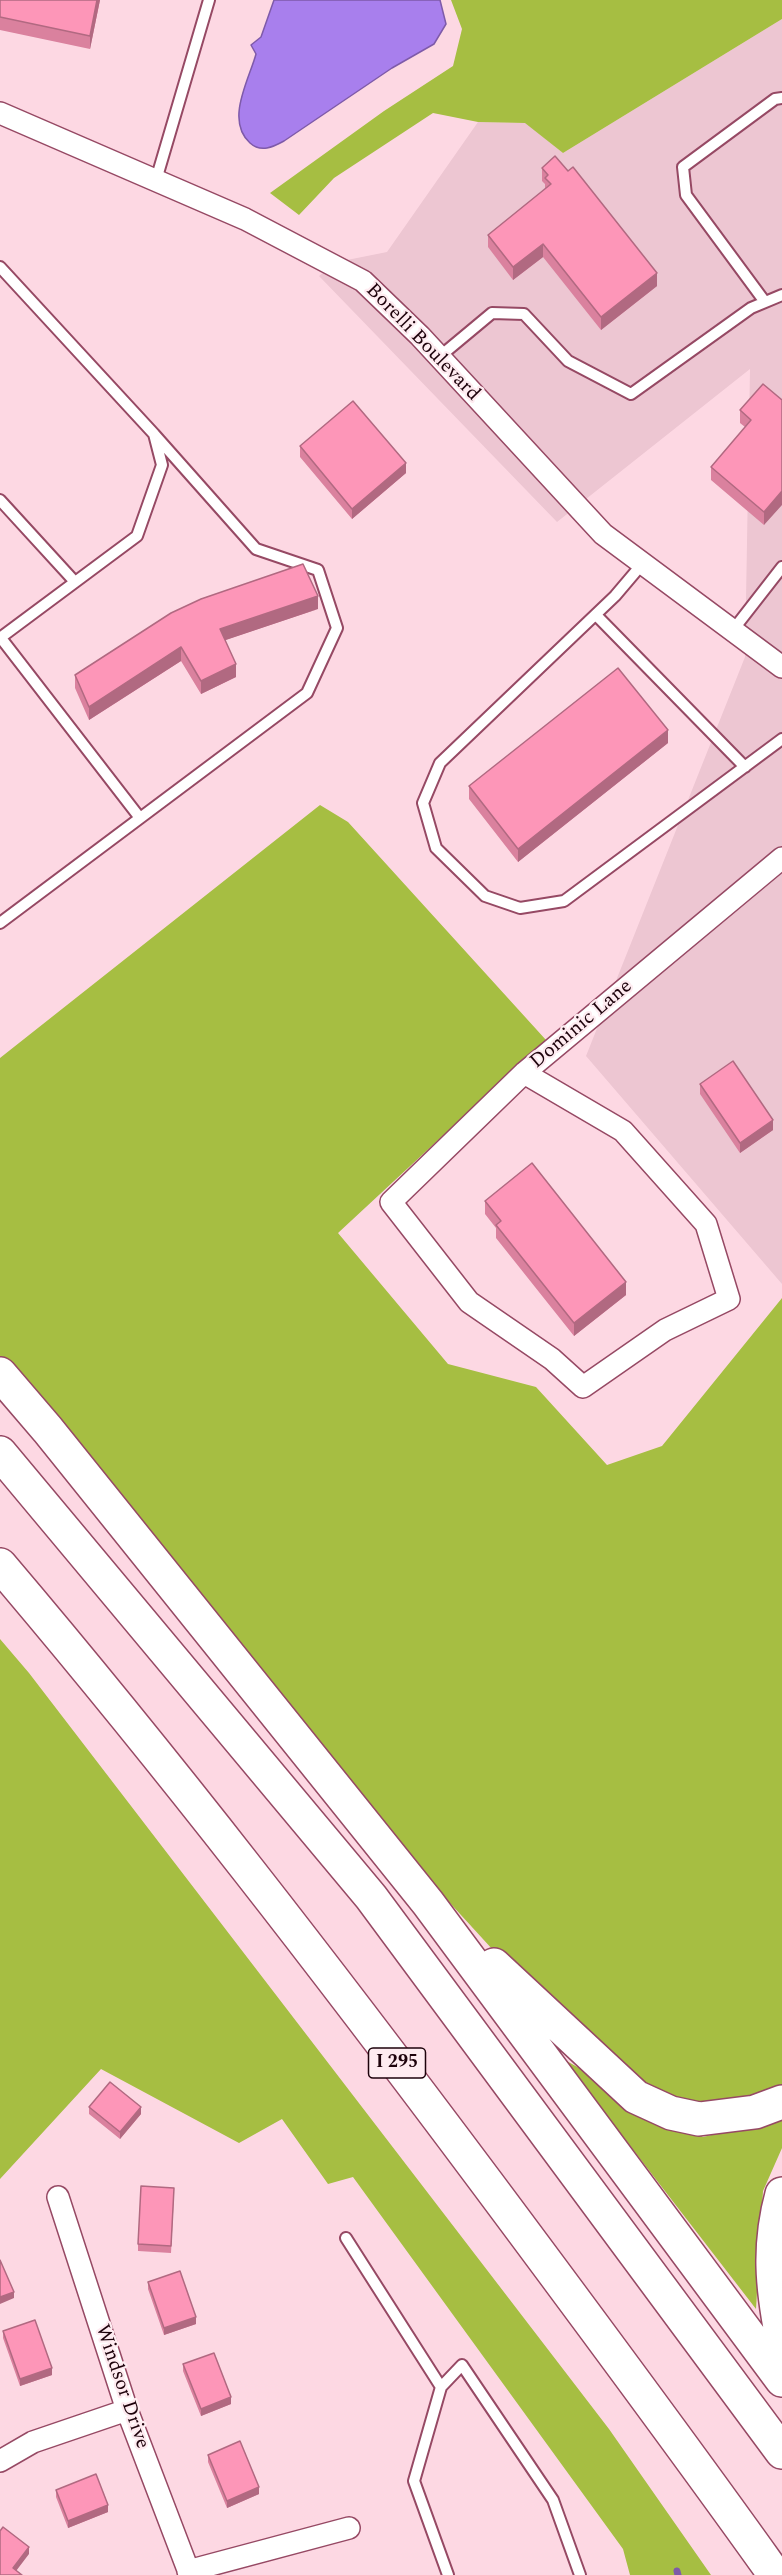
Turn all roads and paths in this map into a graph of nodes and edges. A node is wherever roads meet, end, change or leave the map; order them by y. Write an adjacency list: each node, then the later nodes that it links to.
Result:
1 (209, 0): 4 (lane)
2 (782, 98): 7 (lane)
3 (0, 113): 4 (street, Borelli Boulevard)
4 (156, 180): 8 (street, Borelli Boulevard)
5 (0, 267): 9 (lane)
6 (782, 295): 7 (lane)
7 (765, 302): 8 (lane)
8 (438, 358): 11 (street, Borelli Boulevard)
9 (154, 434): 13 (lane); 20 (lane)
10 (0, 500): 13 (lane)
11 (643, 563): 14 (lane); 15 (street, Borelli Boulevard)
12 (782, 567): 15 (lane)
13 (75, 582): 16 (lane)
14 (596, 615): 19 (lane); 19 (lane)
15 (733, 630): 17 (street, Borelli Boulevard)
16 (1, 638): 20 (lane)
17 (782, 667)
18 (782, 739): 19 (lane)
19 (745, 767)
20 (140, 818): 22 (lane)
21 (782, 858): 23 (street, Dominic Lane)
22 (0, 923)
23 (524, 1073): 23 (street, Dominic Lane)
24 (0, 1374): 29 (highway)
25 (0, 1453): 38 (highway)
26 (0, 1565): 28 (highway, I 295)
27 (0, 1600): 28 (highway)
28 (86, 1666): 44 (highway, I 295)
29 (428, 1903): 30 (highway); 35 (highway)
30 (782, 2102)
31 (782, 2194): 34 (highway)
32 (58, 2197): 37 (street, Windsor Drive)
33 (346, 2238): 36 (lane)
34 (782, 2338)
35 (782, 2380)
36 (441, 2387): 42 (lane); 43 (lane)
37 (127, 2410): 39 (street); 41 (street, Windsor Drive)
38 (782, 2452)
39 (0, 2461)
40 (349, 2528): 41 (street)
41 (189, 2573)
42 (448, 2575)
43 (580, 2575)
44 (775, 2575)

